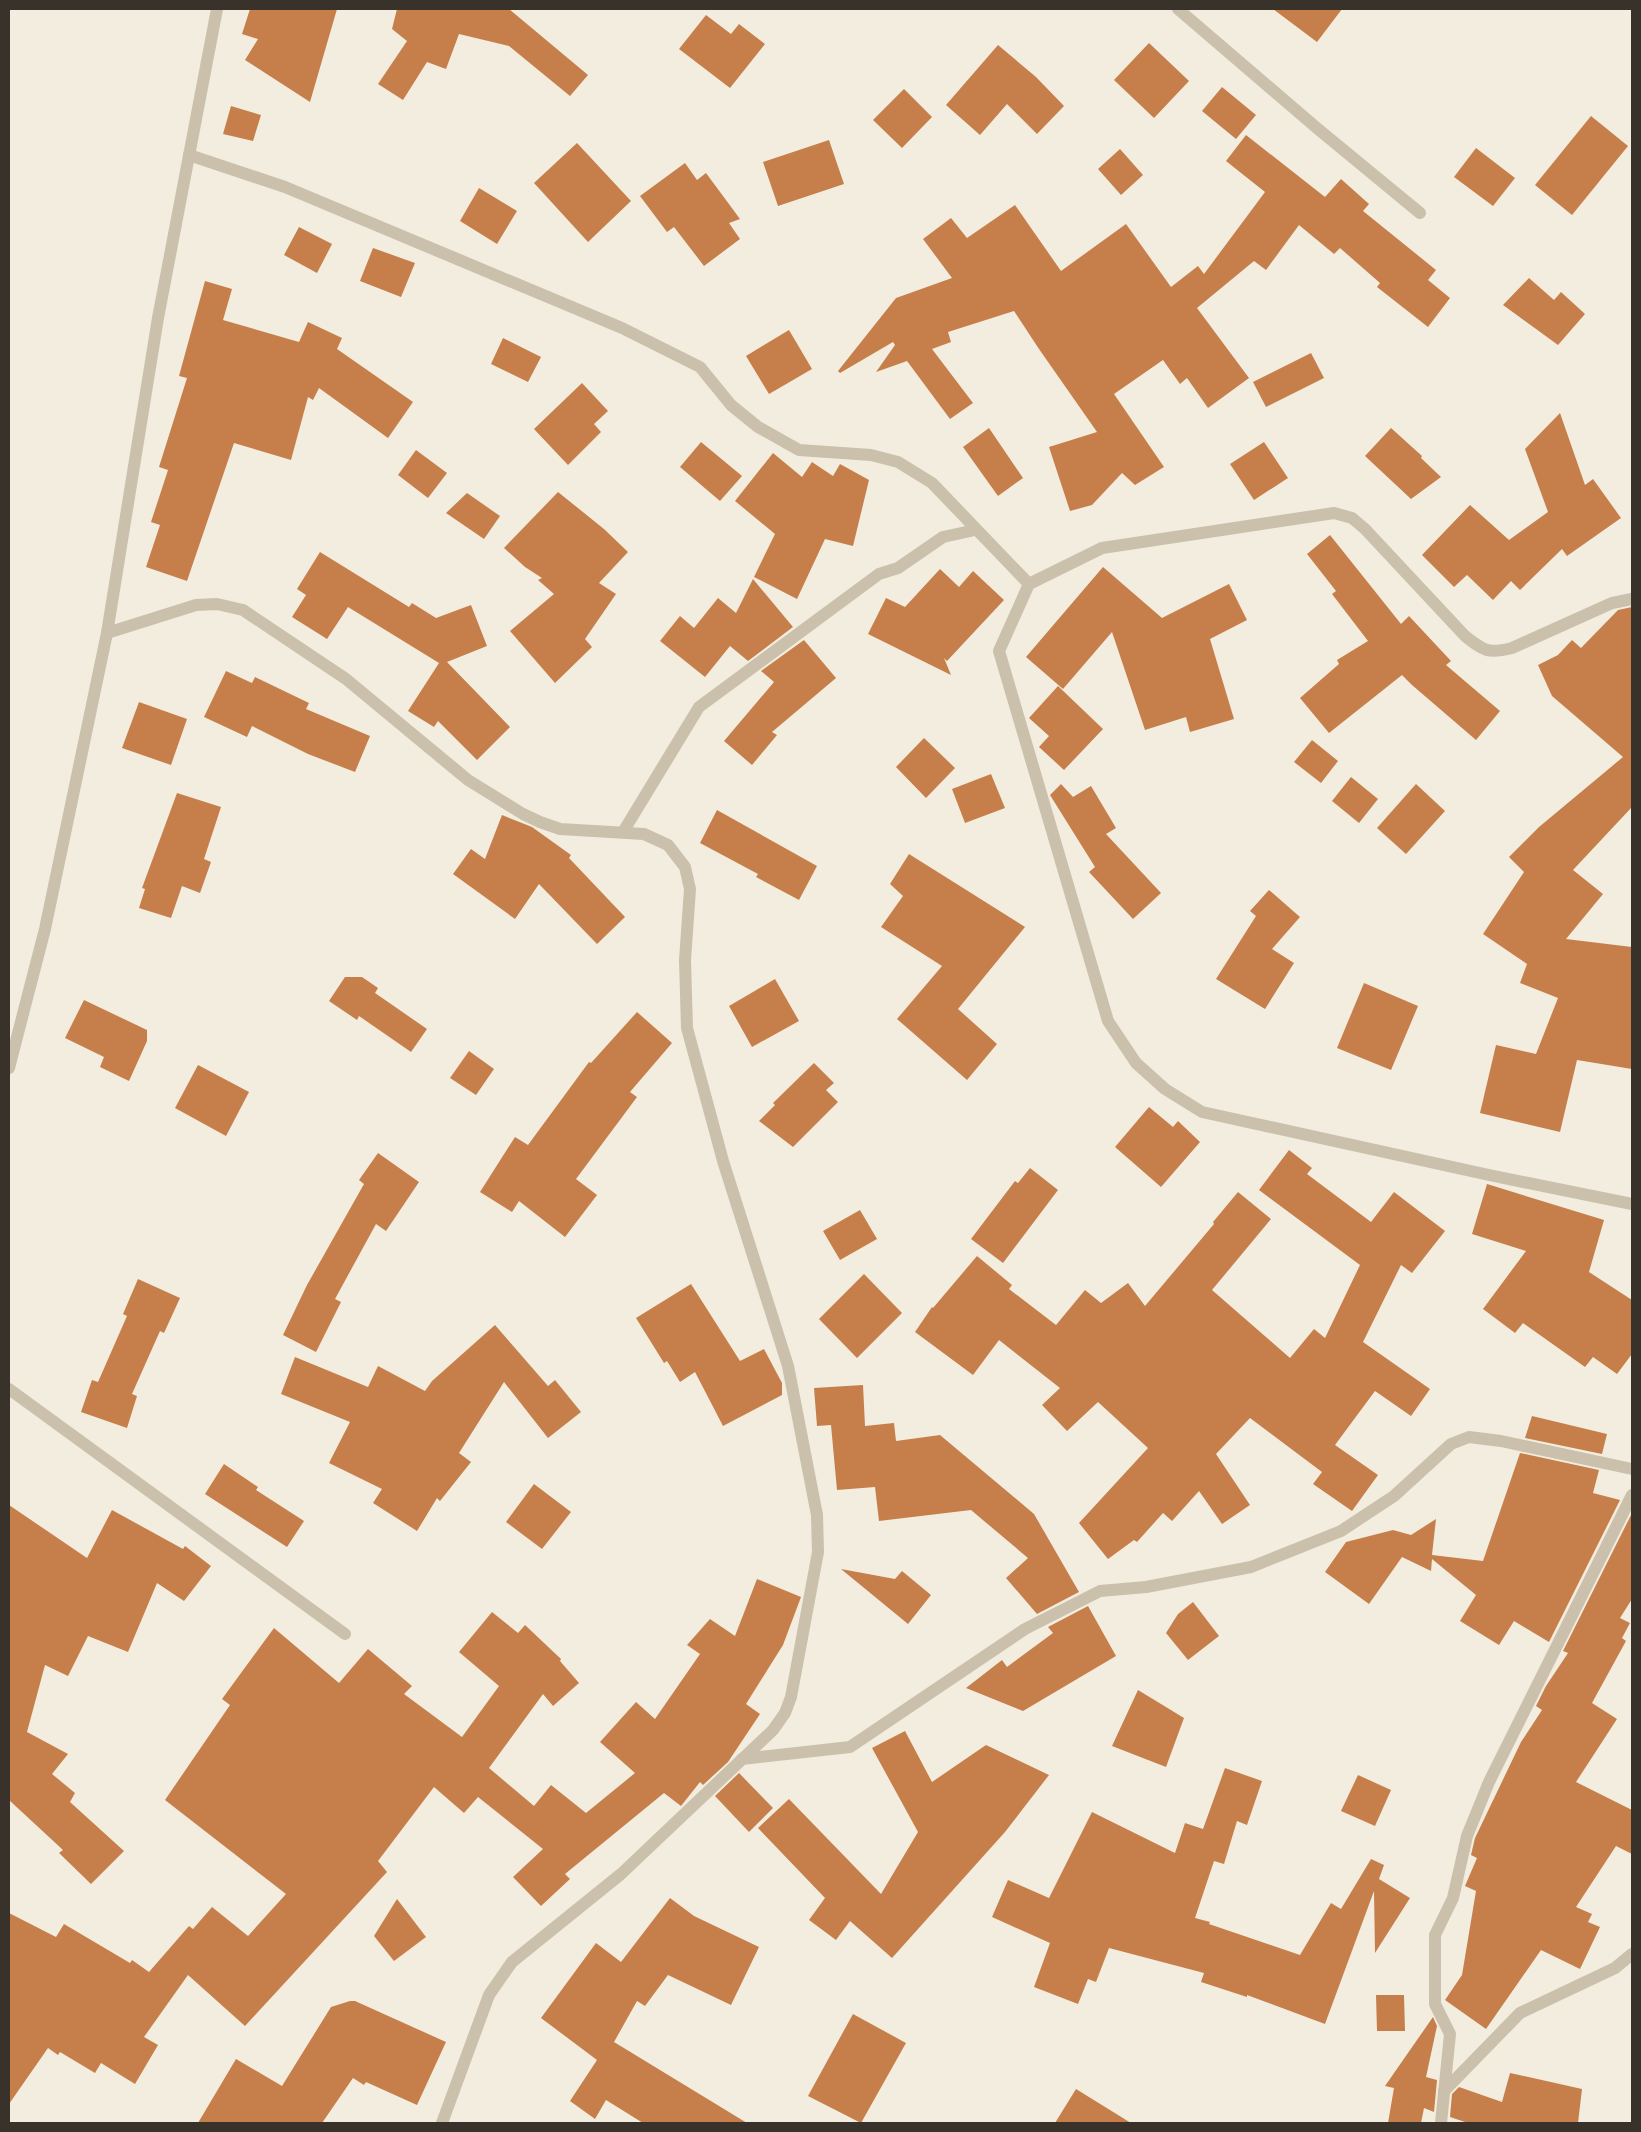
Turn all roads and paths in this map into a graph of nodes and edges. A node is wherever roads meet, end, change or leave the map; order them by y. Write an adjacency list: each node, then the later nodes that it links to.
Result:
1 (217, 9): 3 (street)
2 (1178, 9): 4 (street)
3 (189, 155): 5 (street); 8 (street)
4 (1420, 213)
5 (975, 530): 6 (street); 9 (street)
6 (1029, 584): 7 (street); 11 (street)
7 (1632, 599)
8 (107, 633): 9 (street); 10 (street)
9 (623, 832): 16 (street)
10 (9, 1068)
11 (1632, 1204)
12 (9, 1389): 15 (street)
13 (1632, 1469): 16 (street)
14 (1632, 1496): 18 (street)
15 (345, 1634)
16 (742, 1759): 19 (street)
17 (1632, 1954): 18 (street)
18 (1444, 2091): 20 (street)
19 (442, 2123)
20 (1441, 2123)

